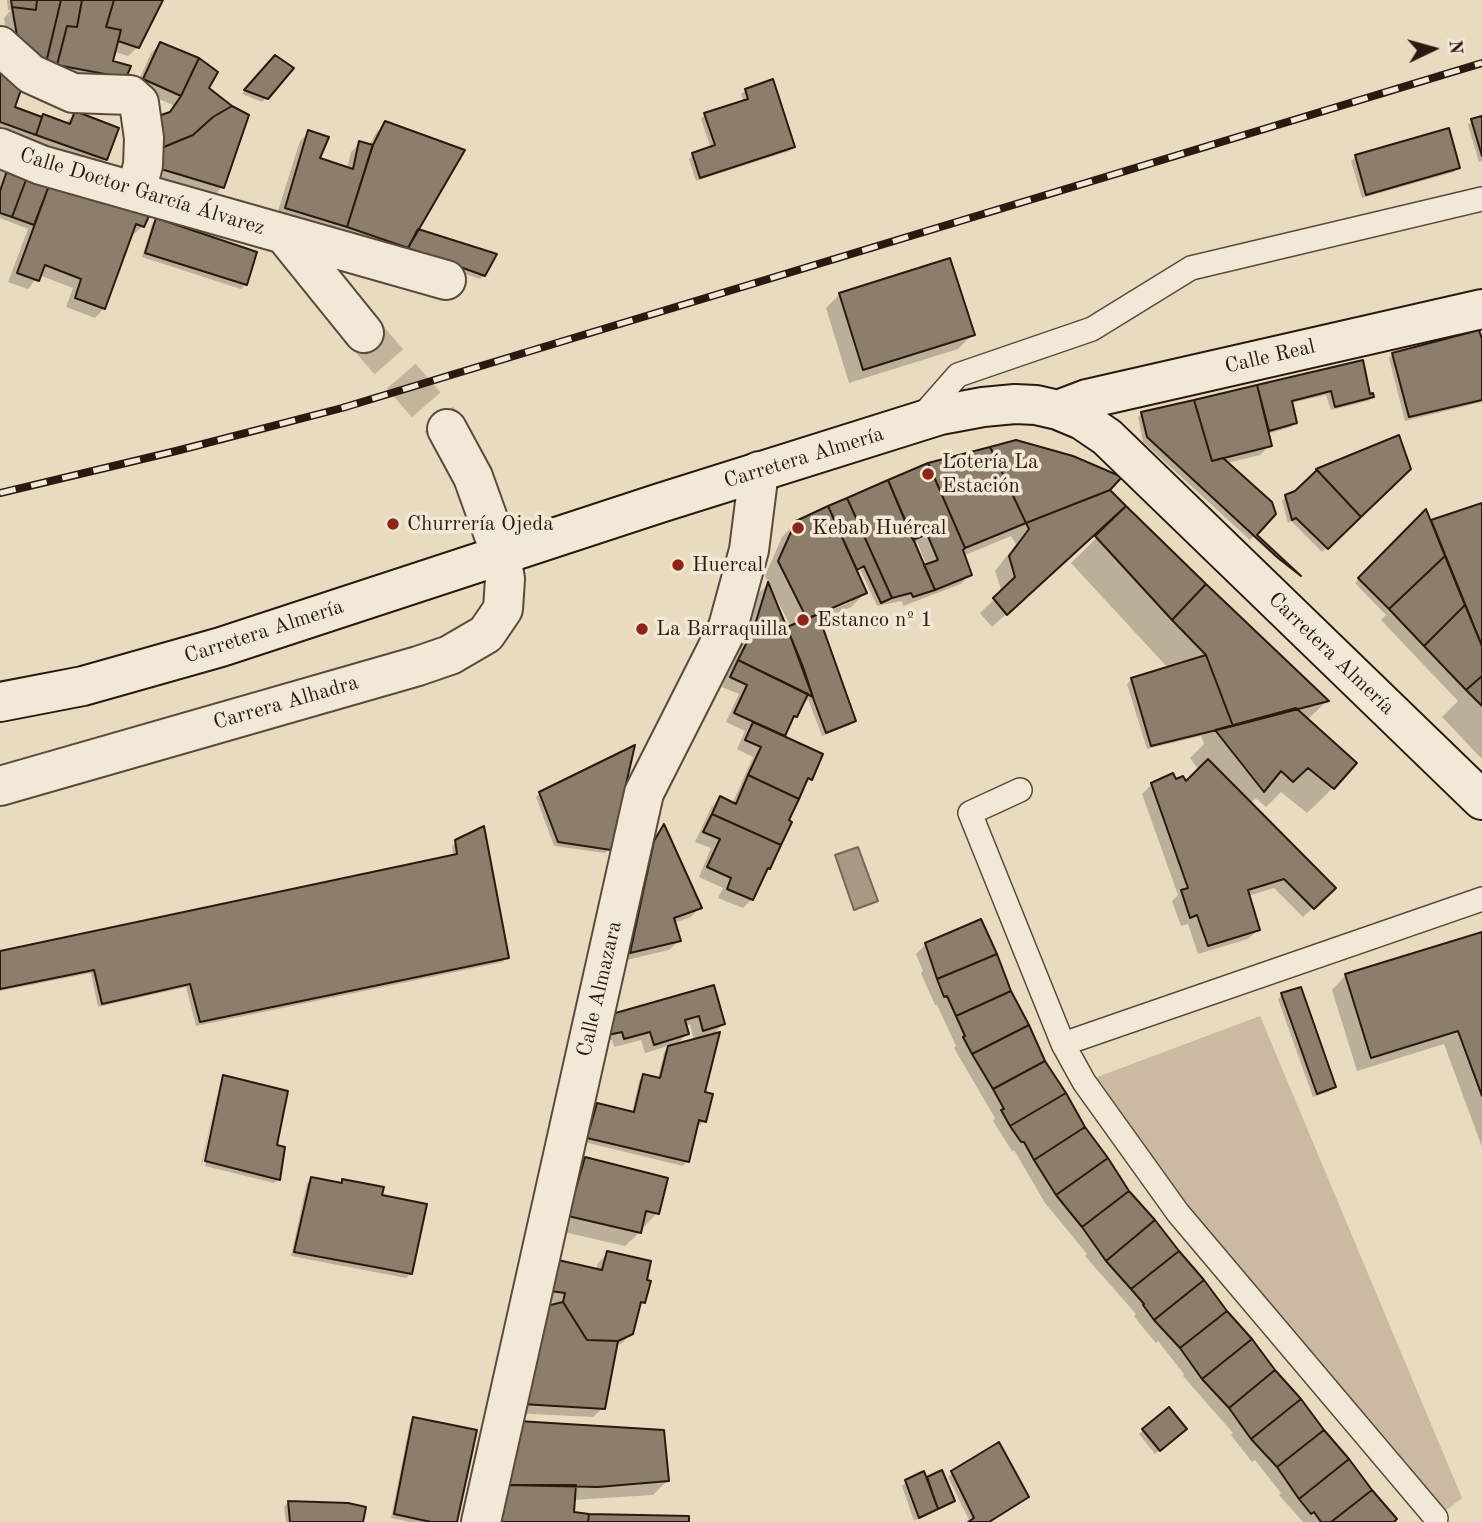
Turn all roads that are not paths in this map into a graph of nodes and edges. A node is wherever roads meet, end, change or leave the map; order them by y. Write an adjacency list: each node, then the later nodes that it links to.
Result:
1 (0, 46): 3 (street)
2 (0, 148): 3 (street, Calle Doctor García Álvarez)
3 (136, 192): 5 (street, Calle Doctor García Álvarez)
4 (1482, 199): 10 (lane)
5 (284, 234): 6 (street, Calle Doctor García Álvarez); 8 (street, Calle Doctor García Álvarez)
6 (446, 280)
7 (1482, 309): 9 (street, Calle Real)
8 (364, 332)
9 (1058, 410): 10 (street, Carretera Almería); 17 (street, Carretera Almería)
10 (916, 422): 12 (street, Carretera Almería)
11 (447, 429): 13 (street, Carrera Alhadra)
12 (760, 471): 13 (street, Carretera Almería); 21 (street, Calle Almazara)
13 (501, 555): 14 (street, Carretera Almería); 15 (street, Carrera Alhadra)
14 (0, 702)
15 (0, 786)
16 (1020, 790): 19 (lane)
17 (1482, 800)
18 (1482, 899): 19 (lane)
19 (1063, 1044): 20 (lane)
20 (1436, 1518)
21 (481, 1522)

